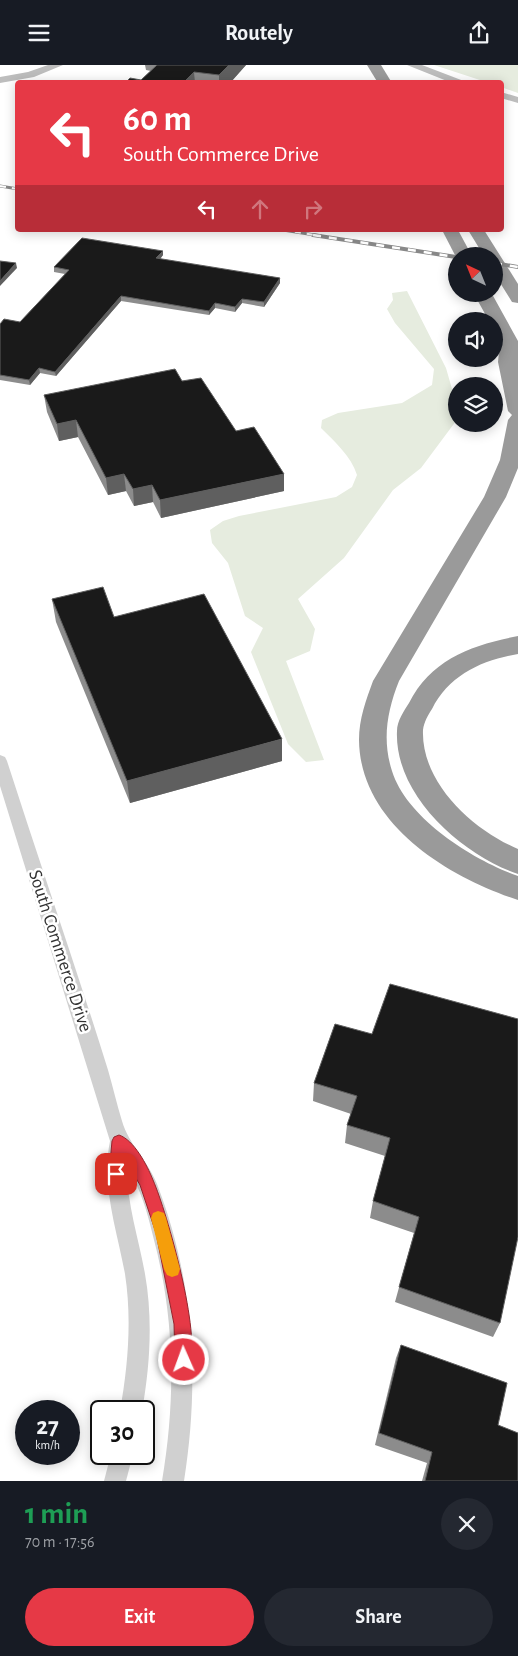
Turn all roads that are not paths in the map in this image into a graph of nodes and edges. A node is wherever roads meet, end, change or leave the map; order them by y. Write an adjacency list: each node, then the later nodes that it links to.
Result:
1 (58, 65): 4 (main road)
2 (374, 65): 5 (highway)
3 (414, 66): 6 (main road)
4 (0, 80)
5 (383, 80)
6 (455, 80)
7 (504, 96): 8 (main road)
8 (518, 100)
9 (451, 232): 11 (highway)
10 (477, 232): 12 (highway)
11 (459, 247)
12 (486, 247)
13 (503, 274): 14 (highway)
14 (518, 299)
15 (488, 303): 16 (highway)
16 (514, 351): 17 (highway)
17 (518, 411)
18 (518, 420): 22 (highway)
19 (518, 645): 21 (highway)
20 (0, 761): 23 (street, South Commerce Drive)
21 (518, 862)
22 (518, 888)
23 (119, 1141): 24 (street, South Commerce Drive); 27 (street, South Commerce Drive)
24 (132, 1400)
25 (119, 1465): 26 (street)
26 (115, 1481)
27 (173, 1481)

